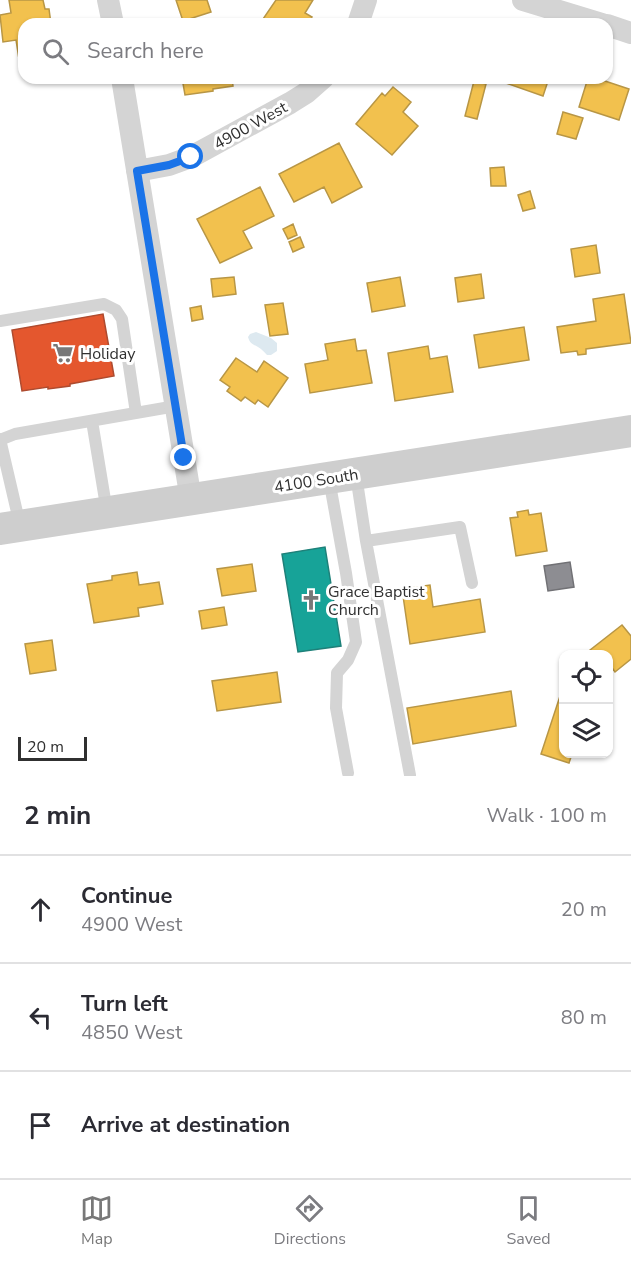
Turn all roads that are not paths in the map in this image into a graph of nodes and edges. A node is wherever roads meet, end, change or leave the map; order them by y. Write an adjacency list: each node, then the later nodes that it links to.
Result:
1 (108, 0): 4 (street)
2 (366, 0): 5 (street)
3 (523, 0): 6 (street)
4 (112, 18)
5 (360, 18)
6 (582, 18)
7 (613, 28): 8 (street)
8 (631, 33)
9 (123, 84): 11 (street)
10 (316, 84): 11 (street, 4900 West)
11 (137, 171): 13 (street)
12 (0, 321): 14 (lane)
13 (176, 406): 14 (lane); 19 (street)
14 (136, 413): 15 (lane)
15 (92, 421): 17 (lane); 20 (lane)
16 (631, 431): 18 (main road, 4100 South)
17 (0, 440): 21 (lane)
18 (342, 476): 19 (main road, 4100 South); 22 (lane); 24 (lane)
19 (191, 500): 20 (main road, 4100 South)
20 (107, 513): 21 (main road, 4100 South)
21 (10, 528)
22 (366, 541): 23 (lane); 25 (lane)
23 (472, 582)
24 (348, 773)
25 (410, 775)

